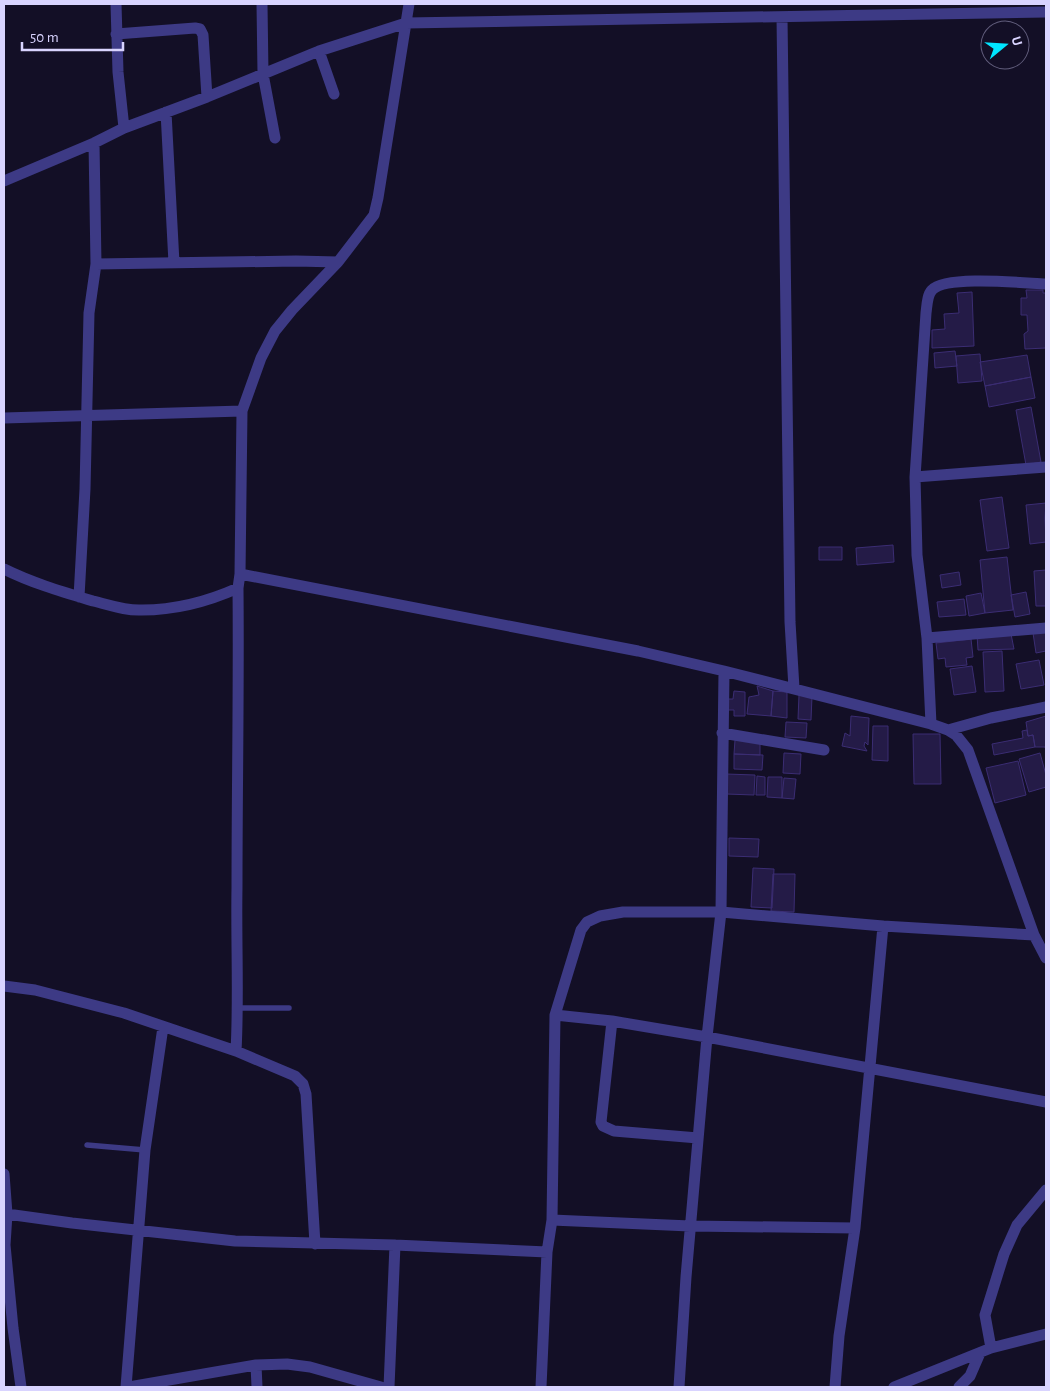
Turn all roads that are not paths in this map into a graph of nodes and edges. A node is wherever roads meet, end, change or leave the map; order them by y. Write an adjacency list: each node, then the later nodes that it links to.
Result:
1 (116, 4): 7 (street)
2 (262, 4): 9 (street)
3 (409, 4): 6 (street)
4 (1046, 12): 5 (street)
5 (782, 17): 6 (street); 33 (street)
6 (406, 23): 8 (street); 17 (street)
7 (116, 34): 11 (street); 13 (street)
8 (318, 51): 9 (street); 10 (street)
9 (263, 74): 11 (street); 14 (street)
10 (334, 94)
11 (207, 98): 12 (street)
12 (166, 112): 13 (street); 18 (street)
13 (124, 128): 15 (street)
14 (275, 138)
15 (94, 143): 16 (street); 19 (street)
16 (4, 181)
17 (338, 262): 18 (street); 21 (street)
18 (174, 263): 19 (street)
19 (96, 264): 22 (street)
20 (1046, 284): 25 (street)
21 (242, 411): 22 (street); 27 (street)
22 (85, 415): 23 (street); 29 (street)
23 (4, 418)
24 (1046, 467): 25 (street)
25 (915, 477): 31 (street)
26 (4, 569): 29 (street)
27 (240, 574): 28 (street); 32 (street)
28 (238, 588): 29 (street); 44 (street)
29 (79, 597)
30 (1046, 628): 31 (street)
31 (927, 638): 35 (street)
32 (724, 671): 33 (street); 37 (street)
33 (794, 688): 35 (street)
34 (1046, 707): 36 (street)
35 (930, 724): 36 (street)
36 (948, 730): 41 (street)
37 (722, 733): 38 (street); 39 (street)
38 (824, 750)
39 (721, 912): 40 (street); 46 (street); 49 (street)
40 (883, 926): 41 (street); 51 (street)
41 (1034, 934): 42 (street)
42 (1046, 958)
43 (4, 986): 48 (street)
44 (238, 1008): 45 (lane); 50 (street)
45 (289, 1008)
46 (555, 1014): 47 (street); 59 (street)
47 (612, 1021): 49 (street); 53 (street)
48 (163, 1027): 50 (street); 55 (street)
49 (707, 1037): 51 (street); 53 (street)
50 (236, 1051): 63 (street)
51 (870, 1068): 52 (street); 61 (street)
52 (1046, 1102)
53 (698, 1138): 60 (street)
54 (88, 1144): 55 (lane)
55 (145, 1150): 62 (street)
56 (4, 1174): 58 (street)
57 (1046, 1190): 69 (street)
58 (7, 1214): 62 (street); 64 (street)
59 (552, 1220): 60 (street); 66 (street)
60 (690, 1226): 61 (street); 78 (street)
61 (856, 1228): 79 (street)
62 (138, 1231): 63 (street); 73 (street)
63 (315, 1244): 65 (street)
64 (4, 1245): 67 (street)
65 (395, 1245): 66 (street); 76 (street)
66 (547, 1252): 77 (street)
67 (8, 1329): 72 (street)
68 (1046, 1334): 69 (street)
69 (991, 1348): 70 (street)
70 (980, 1353): 80 (street); 81 (street)
71 (256, 1365): 73 (street); 74 (street); 75 (street)
72 (21, 1387)
73 (128, 1387)
74 (257, 1387)
75 (381, 1387)
76 (389, 1387)
77 (541, 1387)
78 (679, 1387)
79 (835, 1387)
80 (894, 1387)
81 (959, 1387)

